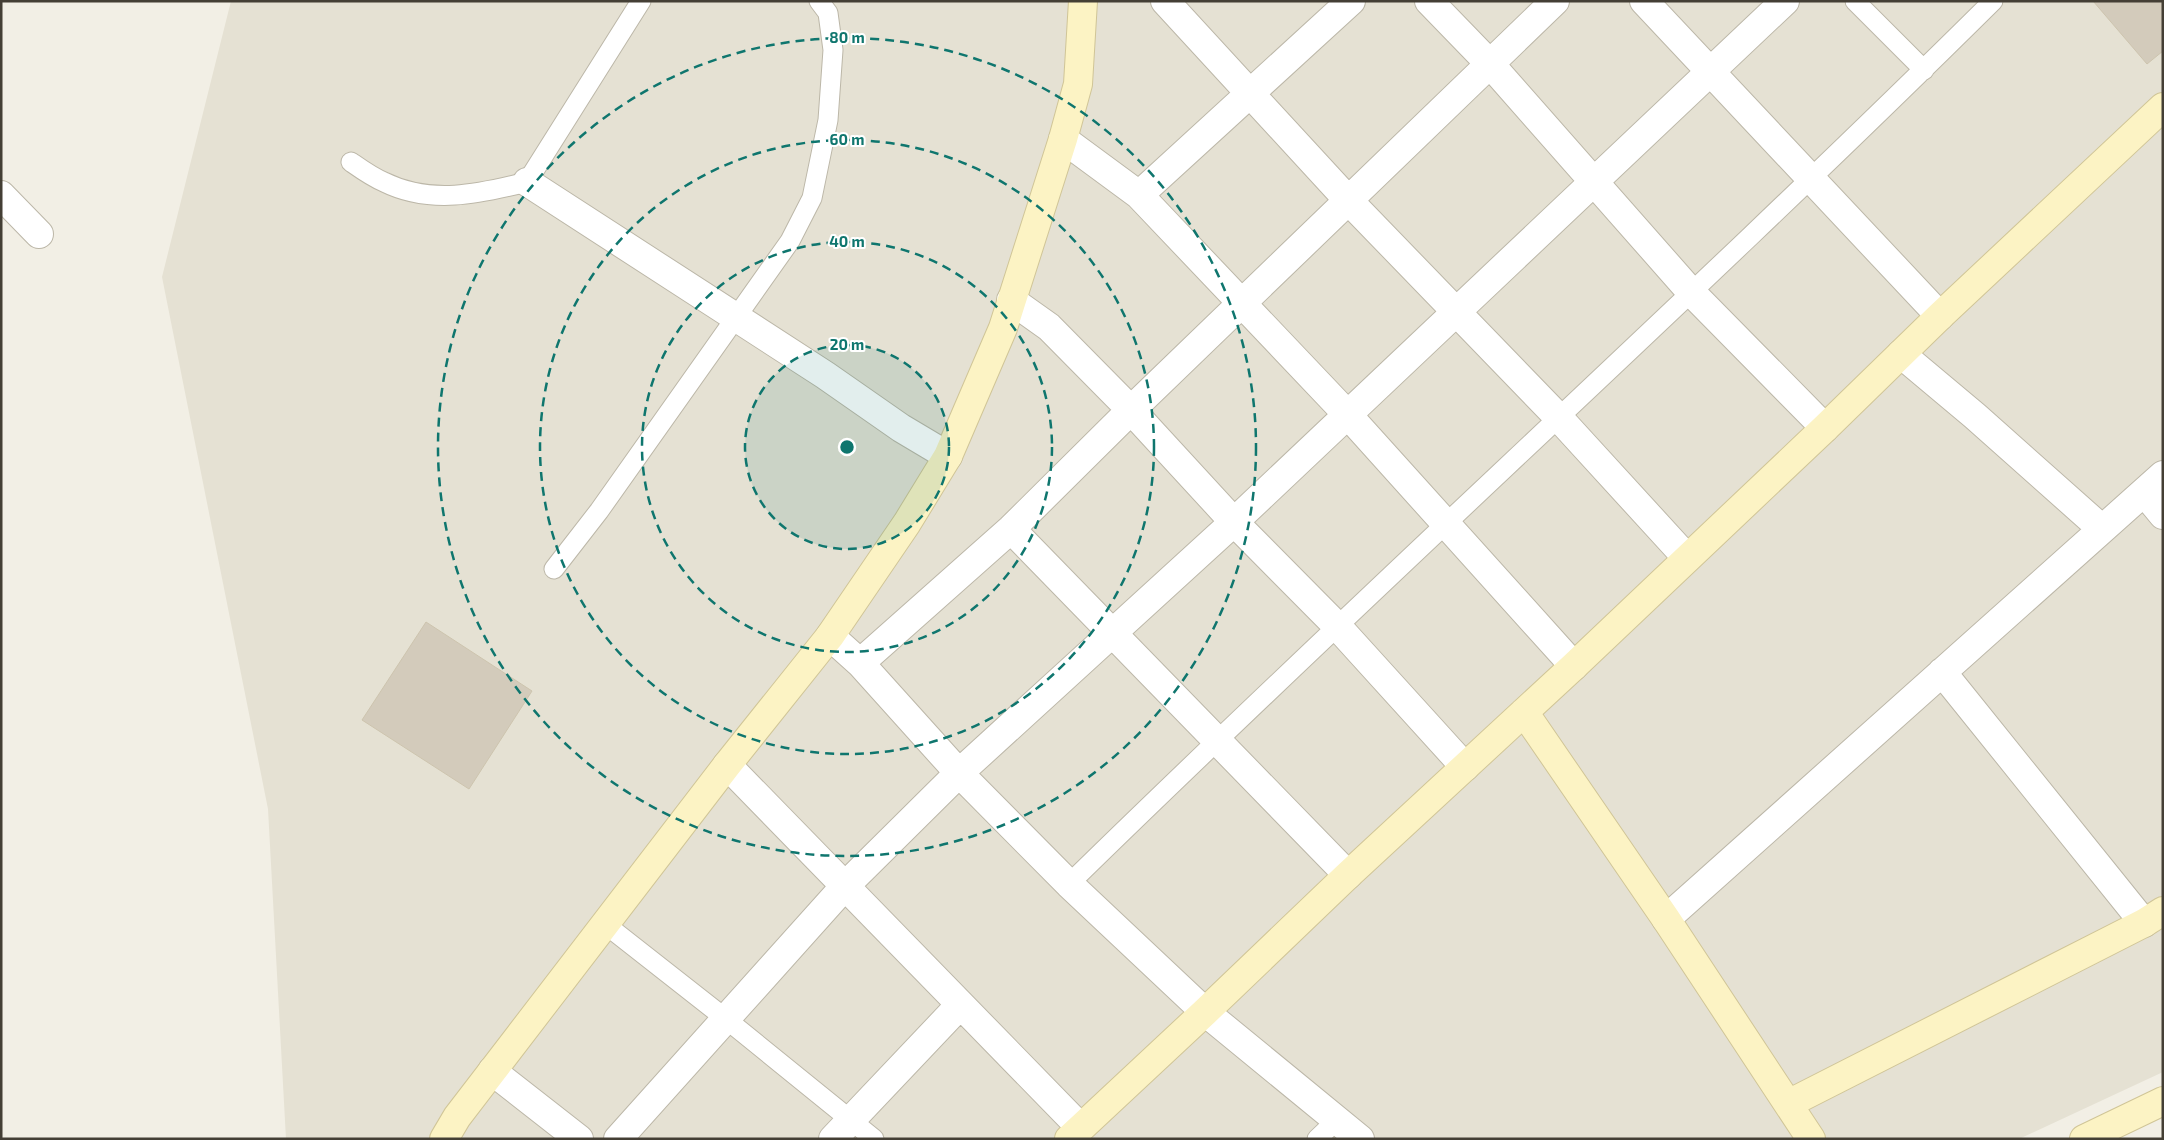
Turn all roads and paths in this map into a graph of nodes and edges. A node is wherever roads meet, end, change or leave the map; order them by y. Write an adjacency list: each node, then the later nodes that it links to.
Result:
1 (641, 1): 20 (lane)
2 (819, 1): 31 (lane)
3 (1083, 1): 17 (street)
4 (1165, 1): 15 (street)
5 (1351, 1): 15 (street)
6 (1429, 1): 12 (street)
7 (1555, 1): 12 (street)
8 (1644, 1): 14 (street)
9 (1786, 1): 14 (street)
10 (1854, 1): 13 (lane)
11 (1993, 1): 13 (lane)
12 (1491, 65): 21 (street); 24 (street)
13 (1924, 70): 19 (lane)
14 (1710, 73): 19 (street); 21 (street)
15 (1250, 94): 22 (street); 24 (street)
16 (2163, 106): 30 (street)
17 (1063, 139): 22 (street); 27 (street)
18 (351, 162): 20 (lane)
19 (1811, 179): 26 (lane); 30 (street)
20 (527, 182): 31 (street)
21 (1594, 182): 26 (street); 29 (street)
22 (1139, 195): 28 (street)
23 (1, 196): 25 (street)
24 (1349, 201): 28 (street); 29 (street)
25 (39, 234)
26 (1691, 292): 35 (lane); 36 (street)
27 (1011, 300): 33 (street); 37 (street)
28 (1242, 303): 33 (street); 34 (street)
29 (1456, 313): 34 (street); 35 (street)
30 (1940, 316): 32 (street)
31 (736, 317): 37 (street); 45 (lane)
32 (1901, 354): 36 (street); 43 (street)
33 (1131, 410): 40 (street); 42 (street)
34 (1347, 414): 40 (street); 41 (street)
35 (1559, 418): 41 (lane); 44 (street)
36 (1825, 428): 44 (street)
37 (948, 456): 48 (street)
38 (2153, 483): 39 (street); 43 (street)
39 (2163, 515)
40 (1234, 522): 46 (street); 47 (street)
41 (1446, 525): 46 (lane); 50 (street)
42 (1011, 528): 47 (street); 49 (street)
43 (2102, 529): 51 (street)
44 (1687, 558): 50 (street)
45 (554, 569)
46 (1338, 627): 53 (lane); 55 (street)
47 (1112, 632): 53 (street); 56 (street)
48 (830, 636): 49 (street); 54 (street)
49 (860, 663): 56 (street)
50 (1574, 666): 52 (street)
51 (1942, 672): 60 (street); 61 (street)
52 (1524, 712): 55 (street); 61 (street)
53 (1216, 740): 57 (street); 58 (lane)
54 (727, 765): 59 (street); 62 (street)
55 (1466, 766): 57 (street)
56 (959, 773): 58 (street); 59 (street)
57 (1348, 875): 64 (street)
58 (1069, 884): 64 (street)
59 (844, 887): 63 (street); 65 (street)
60 (2153, 917): 68 (street)
61 (1666, 919): 68 (street)
62 (605, 924): 65 (lane); 66 (street)
63 (960, 1005): 69 (street); 71 (street)
64 (1205, 1012): 70 (street); 71 (street)
65 (726, 1019): 69 (lane); 74 (street)
66 (492, 1071): 72 (street); 73 (street)
67 (2163, 1101): 80 (street)
68 (1788, 1104): 79 (street)
69 (852, 1119): 75 (street); 76 (lane)
70 (1337, 1120): 77 (lane); 78 (street)
71 (1075, 1133)
72 (444, 1139)
73 (579, 1139)
74 (618, 1139)
75 (833, 1139)
76 (874, 1139)
77 (1317, 1139)
78 (1360, 1139)
79 (1811, 1139)
80 (2084, 1139)

